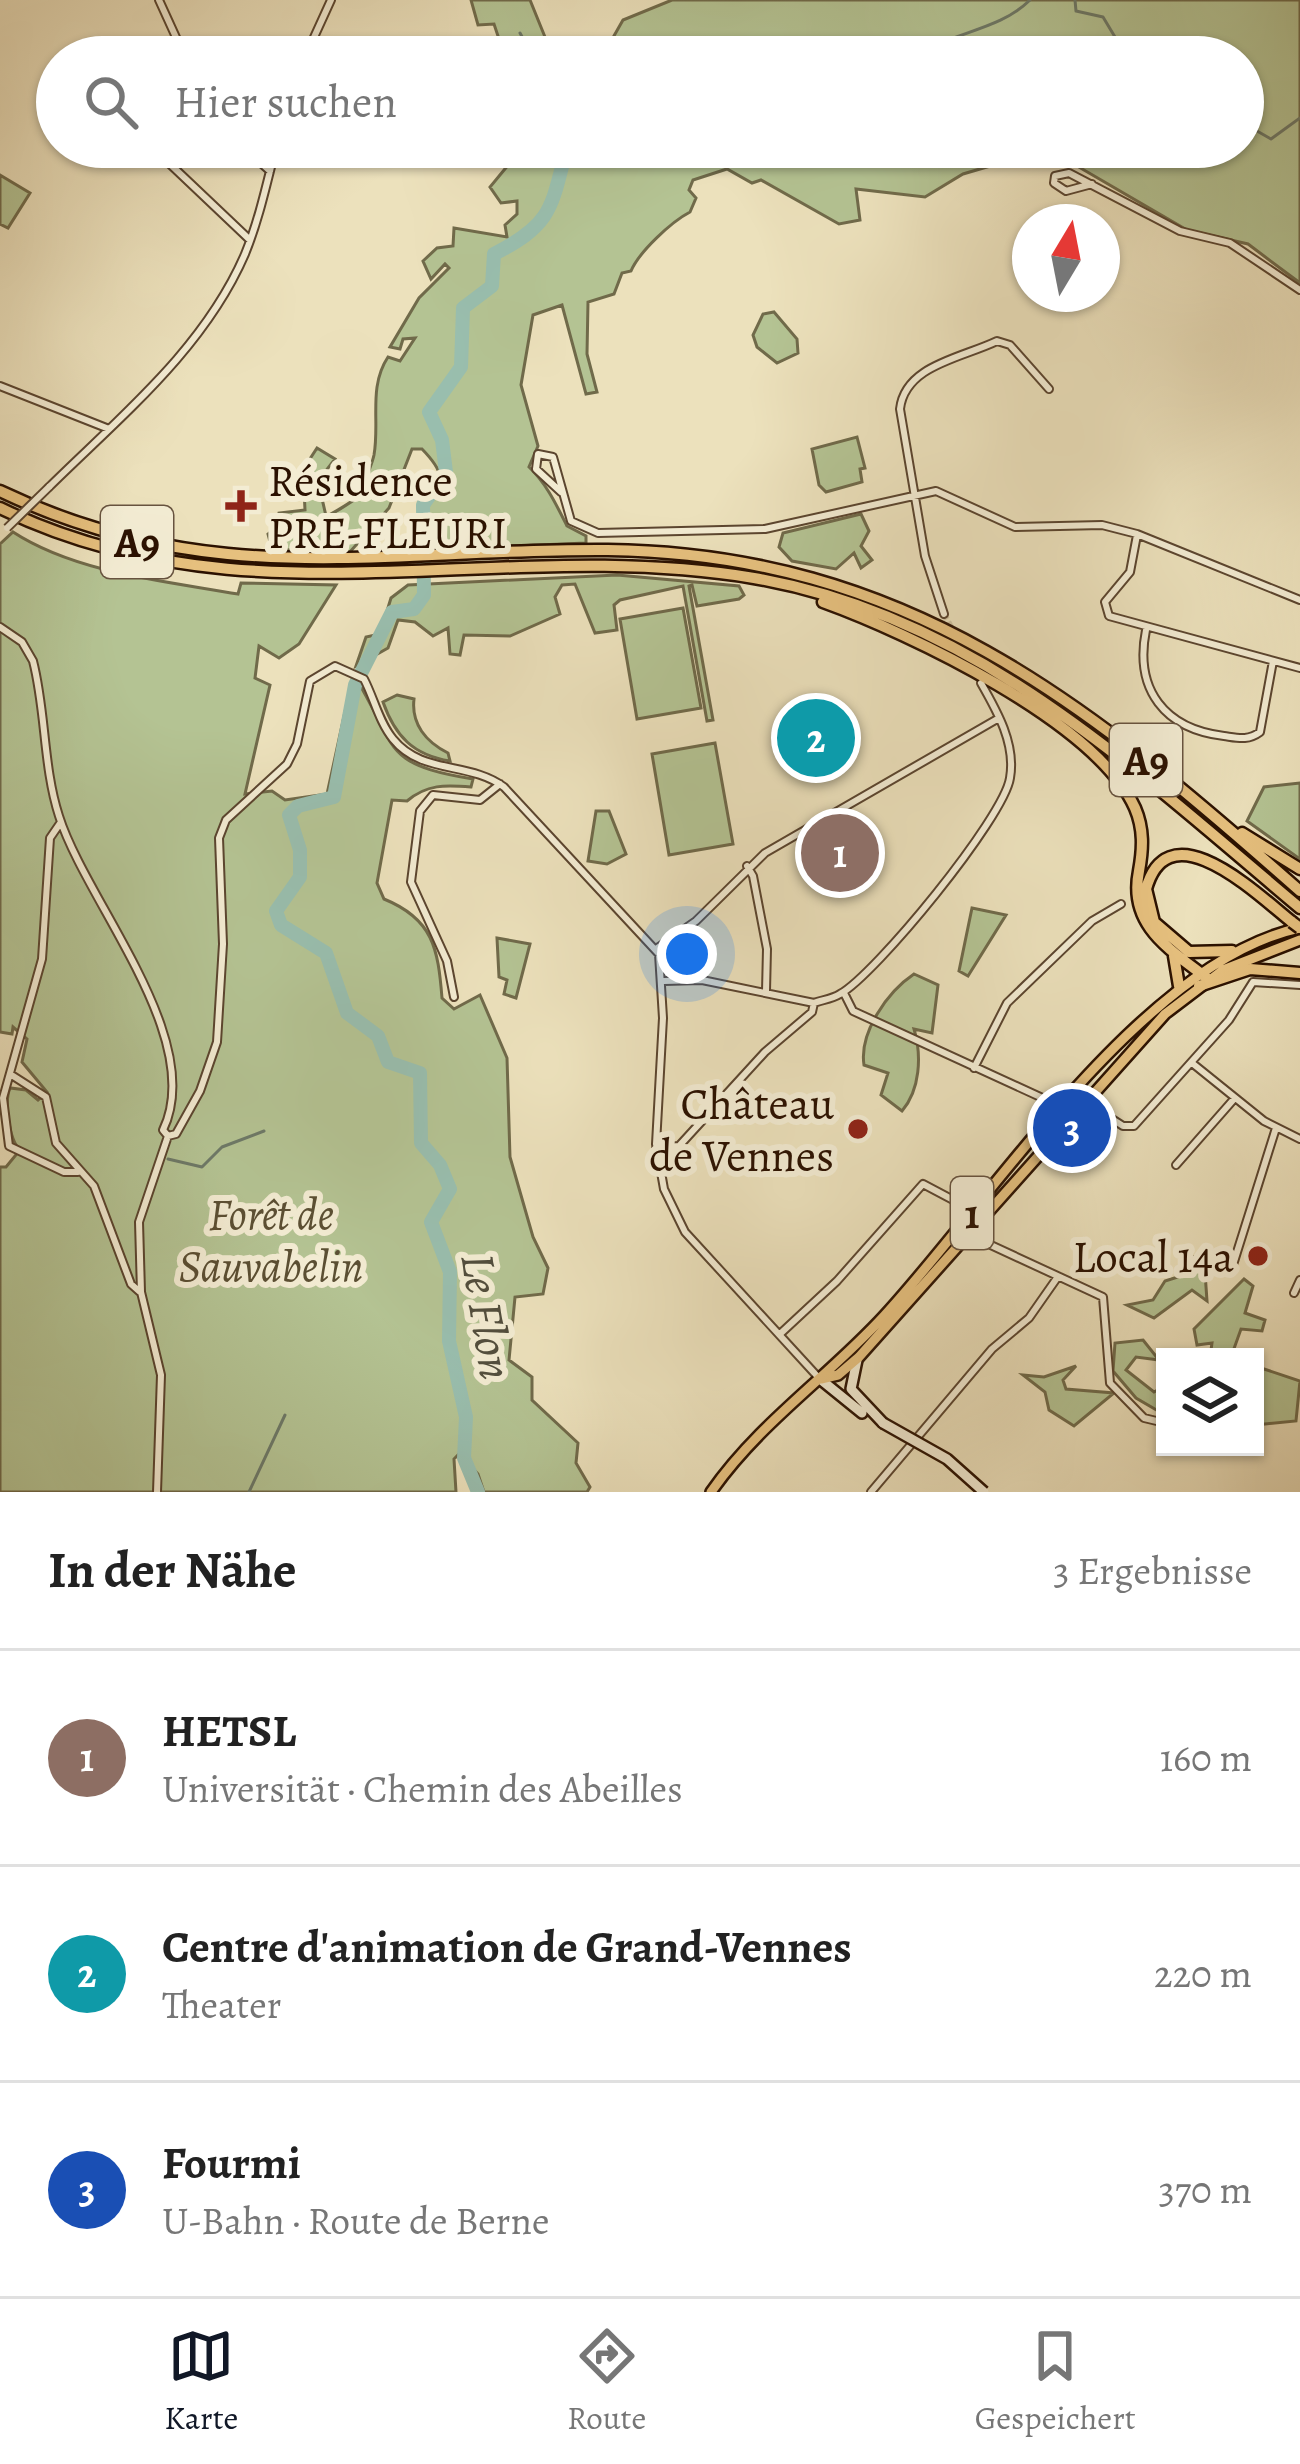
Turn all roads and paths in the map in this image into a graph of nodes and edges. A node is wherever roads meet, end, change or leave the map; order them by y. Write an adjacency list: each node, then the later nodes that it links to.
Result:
1 (159, 0): 3 (street)
2 (331, 0): 4 (street)
3 (175, 36)
4 (315, 36)
5 (174, 168): 10 (street)
6 (266, 168): 8 (street)
7 (270, 168): 8 (street)
8 (269, 171): 10 (street)
9 (1093, 184): 9 (street); 11 (street)
10 (250, 240): 14 (street)
11 (1300, 290)
12 (0, 386): 14 (street)
13 (1049, 389): 17 (street)
14 (109, 429): 19 (street, bridge)
15 (0, 491): 21 (highway, A9)
16 (561, 492): 16 (street); 17 (street)
17 (915, 495): 20 (street); 23 (street)
18 (0, 508): 21 (highway, A9)
19 (3, 531)
20 (1137, 534): 22 (street); 25 (street)
21 (761, 577): 31 (highway, A9); 37 (highway, A9); 42 (highway)
22 (1300, 600)
23 (944, 614)
24 (0, 627): 32 (street)
25 (1146, 630): 26 (street); 26 (street)
26 (1273, 661): 27 (street)
27 (1300, 668)
28 (981, 683): 29 (street)
29 (1000, 718): 33 (street); 49 (street)
30 (500, 784): 40 (street); 50 (street); 58 (street)
31 (1202, 807): 34 (highway); 35 (highway, A9)
32 (61, 822): 54 (street); 58 (street)
33 (746, 866): 40 (street); 48 (street)
34 (1300, 869)
35 (1300, 890)
36 (1121, 904): 53 (street)
37 (1300, 908)
38 (1297, 926): 41 (main road, 1); 41 (highway)
39 (1300, 940): 44 (main road, 1)
40 (656, 949): 45 (street)
41 (1232, 951): 44 (main road, 1)
42 (1173, 952): 44 (highway); 47 (highway)
43 (1300, 973): 44 (highway)
44 (1201, 979): 47 (main road, 1); 55 (main road, 1)
45 (663, 981): 48 (street); 61 (street)
46 (1300, 985): 52 (street)
47 (1179, 986): 55 (main road, 1)
48 (766, 992): 51 (street)
49 (844, 993): 51 (street); 53 (street)
50 (454, 997)
51 (814, 1003): 61 (street)
52 (1192, 1063): 55 (street); 56 (street)
53 (974, 1068): 57 (street)
54 (10, 1074): 63 (street); 63 (street)
55 (1079, 1098): 57 (main road, 1)
56 (1234, 1099): 59 (street); 62 (street)
57 (1068, 1109): 64 (main road, 1); 65 (main road, 1)
58 (172, 1125): 68 (street)
59 (1276, 1128): 60 (street); 67 (street)
60 (1300, 1139)
61 (656, 1148): 73 (street)
62 (1176, 1165)
63 (79, 1172): 66 (street)
64 (974, 1210): 73 (street); 75 (main road, 1)
65 (967, 1234): 69 (street); 74 (main road, 1)
66 (121, 1252): 68 (street); 71 (street)
67 (1232, 1268)
68 (140, 1272): 71 (street)
69 (1058, 1278): 76 (street); 80 (street)
70 (1300, 1280): 72 (street)
71 (141, 1292): 78 (street)
72 (1294, 1293)
73 (779, 1335): 75 (street)
74 (859, 1357): 75 (main road, 1); 77 (main road)
75 (820, 1379): 77 (main road); 79 (main road, 1)
76 (1156, 1421)
77 (884, 1423): 81 (main road, bridge)
78 (157, 1492)
79 (711, 1492)
80 (871, 1492)
81 (984, 1492)

